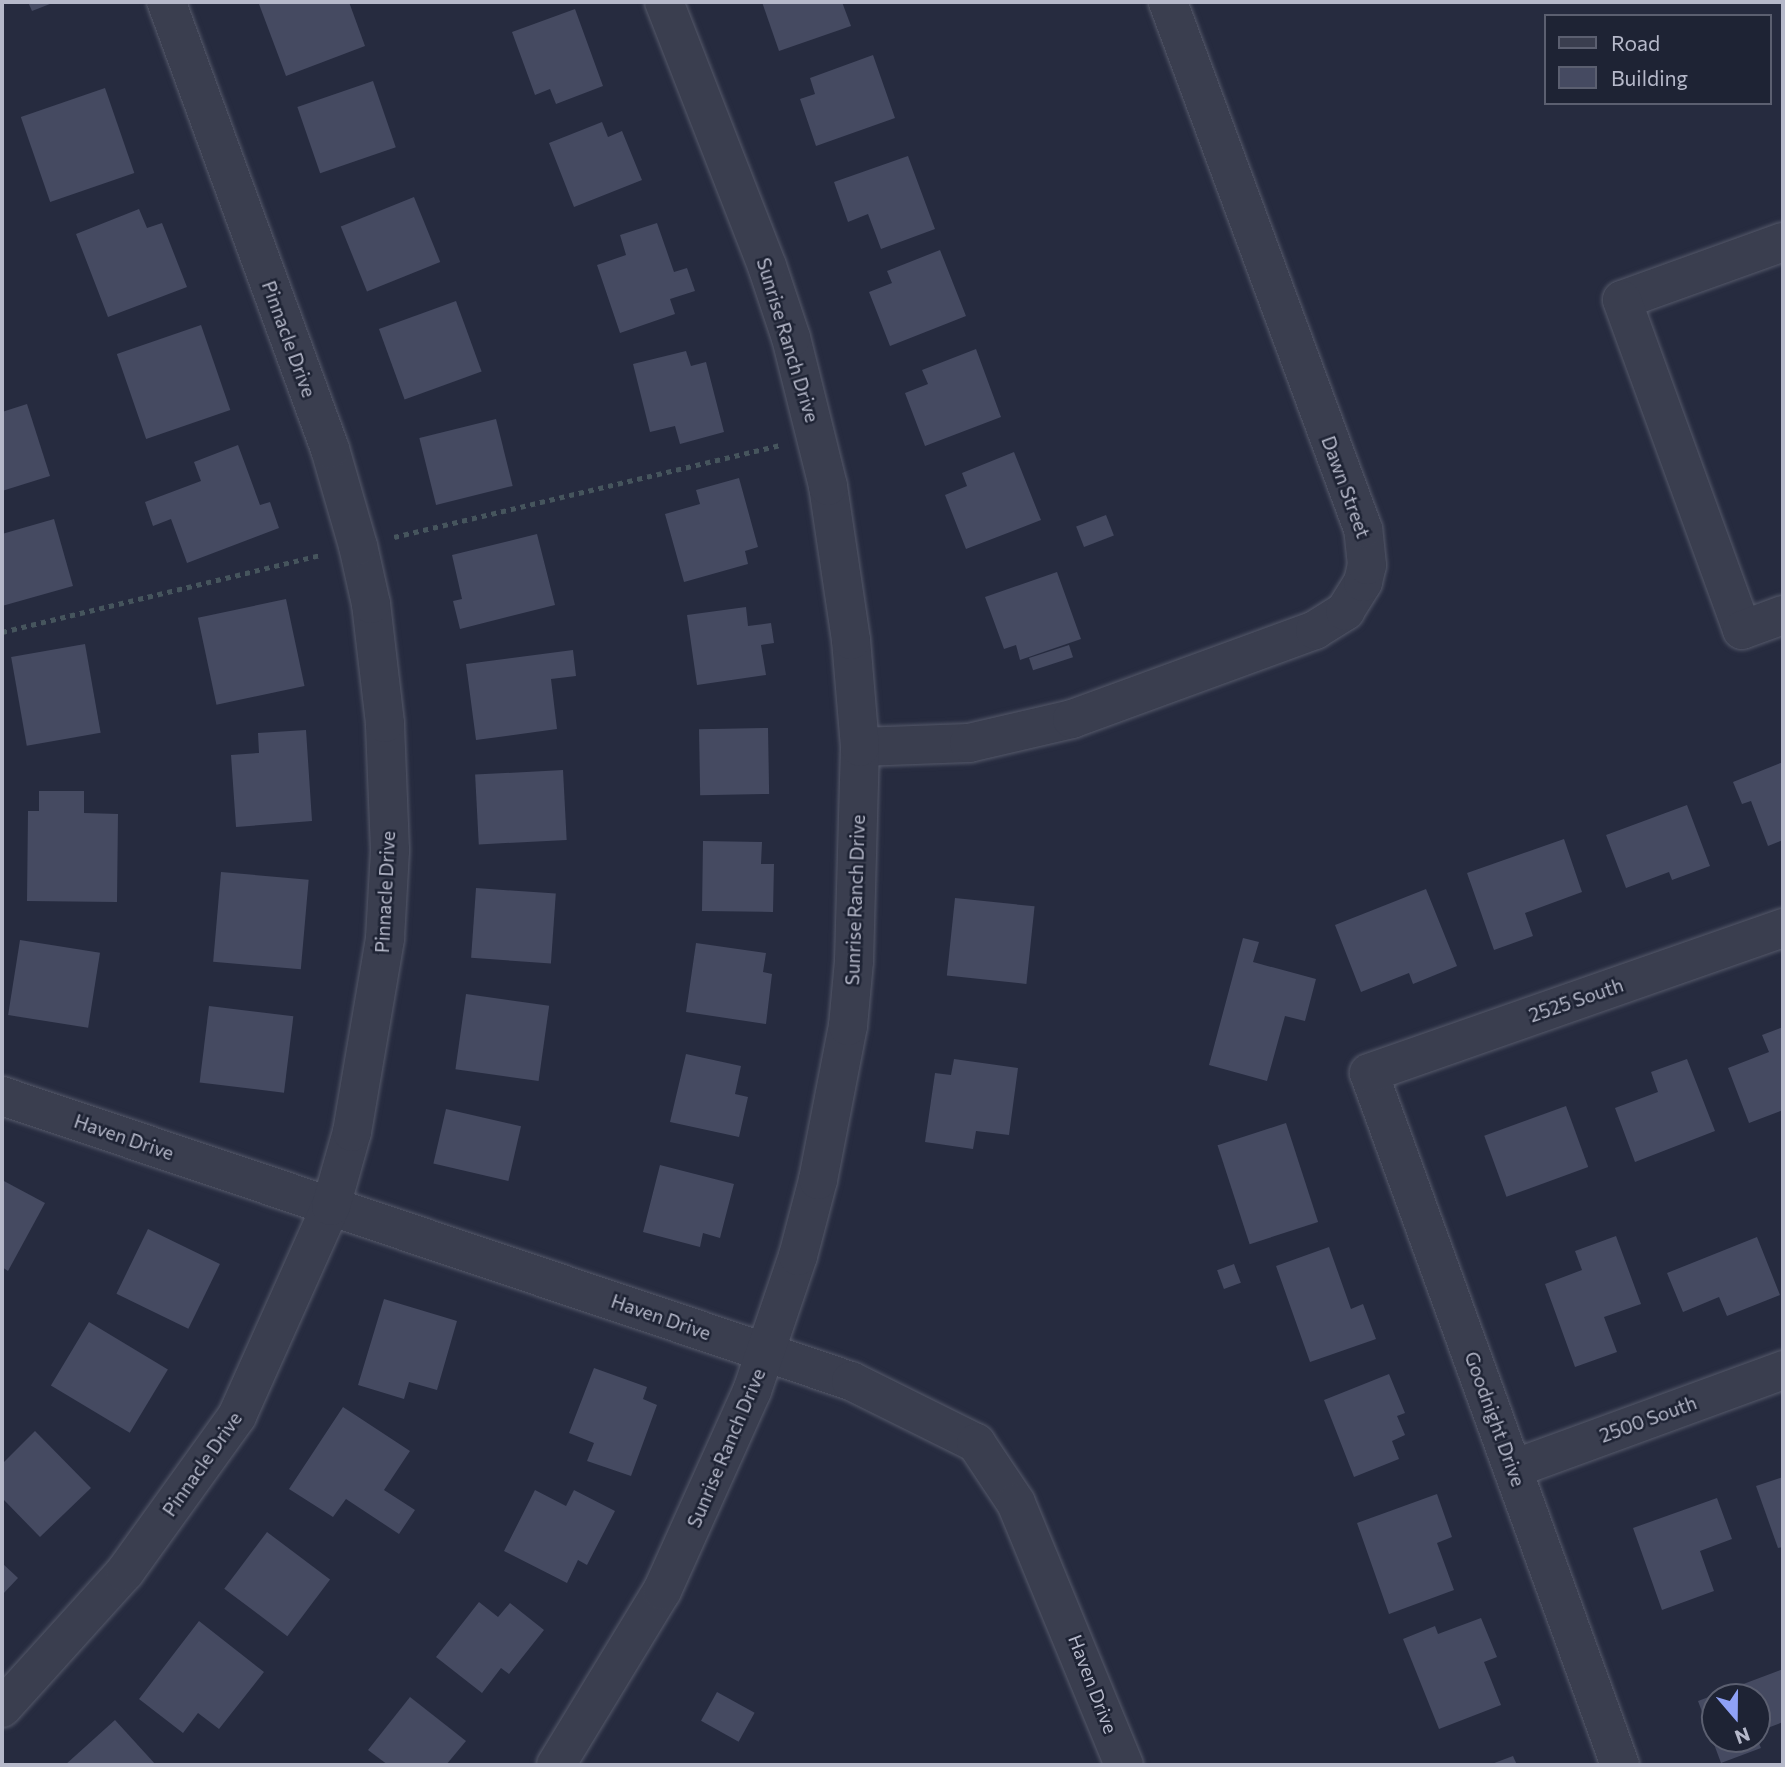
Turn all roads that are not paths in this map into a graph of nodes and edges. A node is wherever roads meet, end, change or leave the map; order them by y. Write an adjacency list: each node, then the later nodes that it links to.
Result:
1 (166, 2): 10 (street, Pinnacle Drive)
2 (664, 2): 6 (street, Sunrise Ranch Drive)
3 (1168, 2): 6 (street, Dawn Street)
4 (1783, 242): 5 (street)
5 (1783, 615)
6 (860, 747): 11 (street, Sunrise Ranch Drive)
7 (1783, 928): 8 (street, 2525 South)
8 (1369, 1073): 13 (street, Goodnight Drive)
9 (2, 1096): 10 (street, Haven Drive)
10 (331, 1206): 11 (street, Haven Drive); 14 (street, Pinnacle Drive)
11 (766, 1352): 15 (street, Sunrise Ranch Drive); 16 (street, Haven Drive)
12 (1783, 1370): 13 (street, 2500 South)
13 (1513, 1469): 17 (street, Goodnight Drive)
14 (2, 1708)
15 (556, 1765)
16 (1124, 1765)
17 (1620, 1765)

